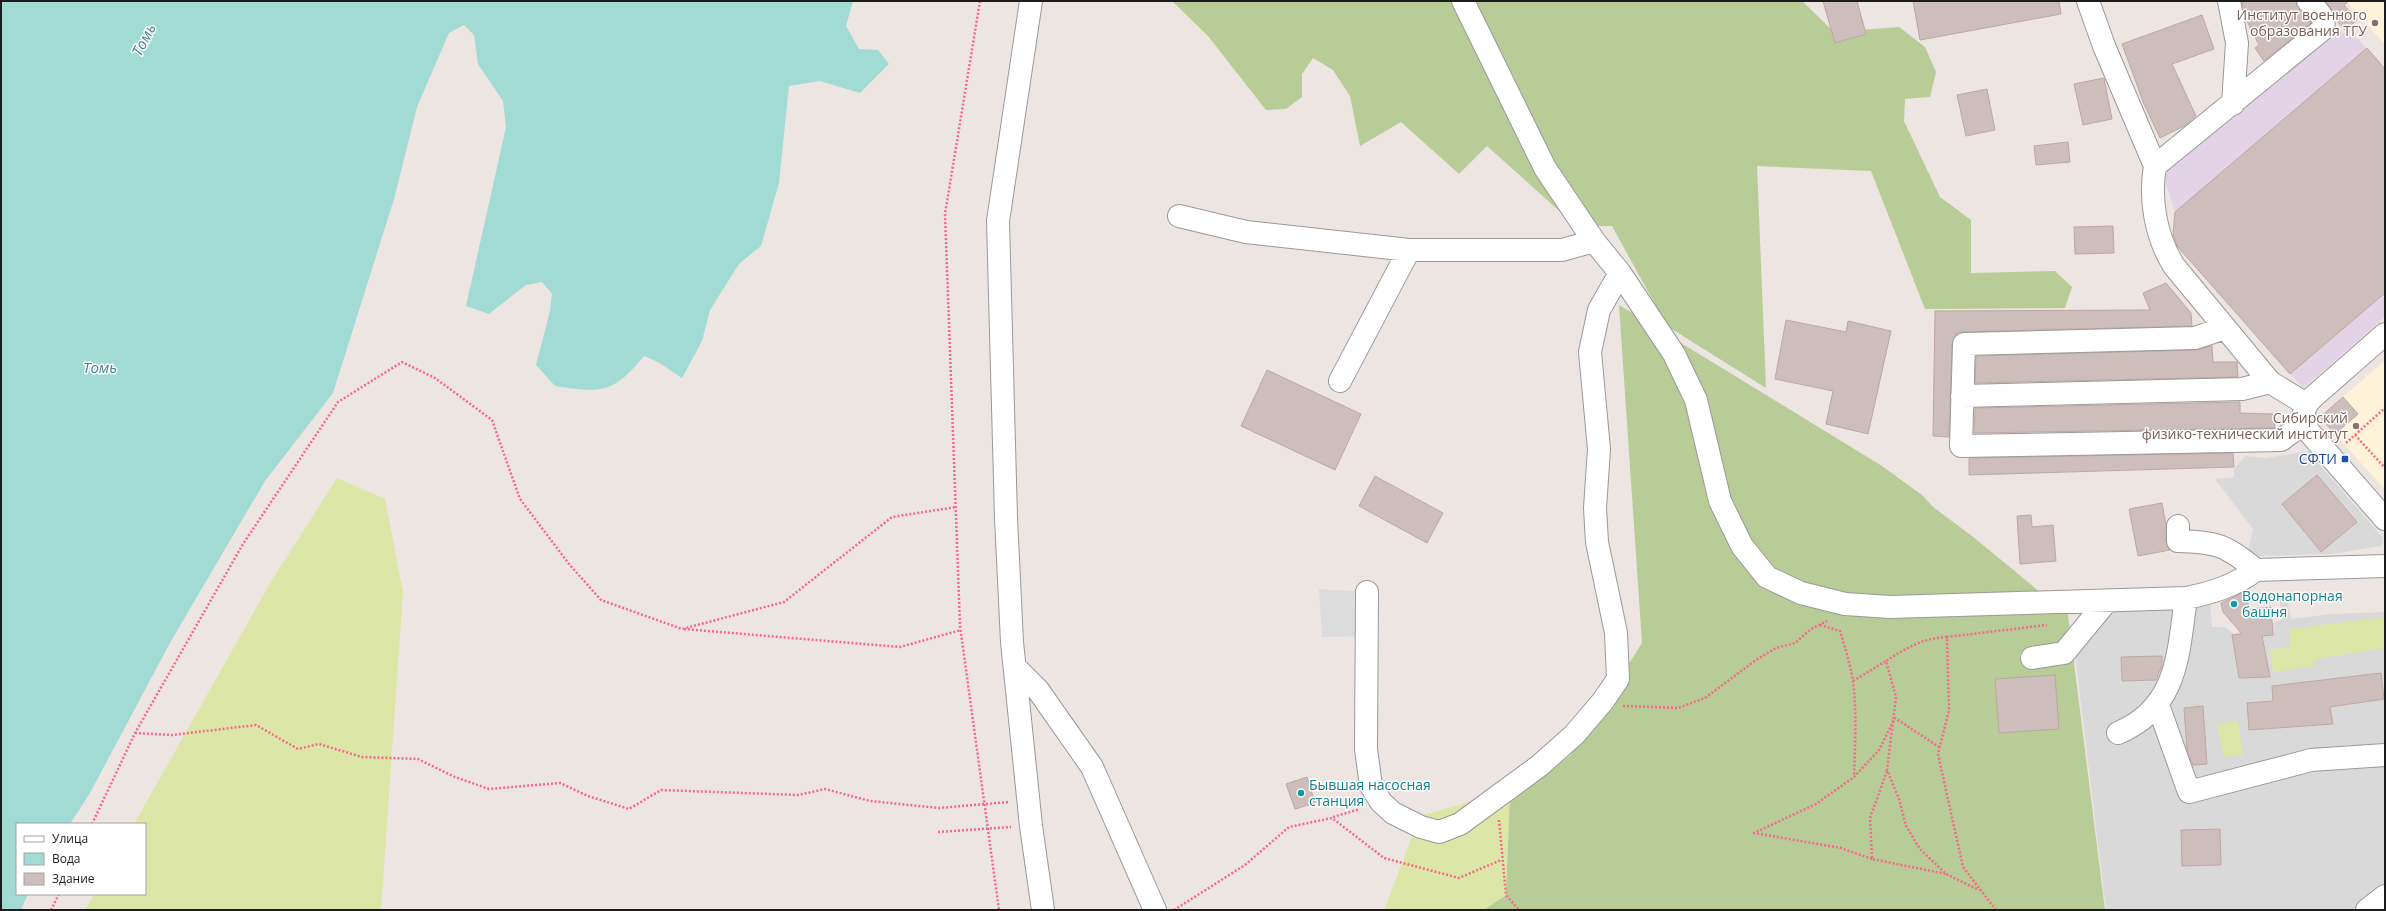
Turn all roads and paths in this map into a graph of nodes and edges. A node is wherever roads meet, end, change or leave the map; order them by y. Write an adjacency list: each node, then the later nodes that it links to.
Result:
1 (980, 1): 23 (path)
2 (1031, 1): 39 (street)
3 (1463, 1): 10 (street)
4 (2088, 1): 8 (street)
5 (2229, 1): 7 (street)
6 (2308, 1): 7 (street)
7 (2234, 104): 8 (street)
8 (2155, 166): 13 (street)
9 (1179, 216): 11 (street)
10 (1594, 242): 11 (street); 12 (street)
11 (1409, 250): 15 (street)
12 (1620, 273): 31 (street); 41 (street)
13 (2225, 328): 16 (street); 17 (street)
14 (2385, 334): 19 (street)
15 (1340, 381)
16 (2270, 382): 17 (street); 19 (street)
17 (1962, 396): 19 (street)
18 (2385, 408): 20 (path)
19 (2305, 414): 21 (street)
20 (2355, 435): 21 (path); 22 (path)
21 (2330, 457): 24 (street)
22 (2385, 468)
23 (956, 507): 34 (path); 35 (path)
24 (2385, 519)
25 (2178, 526): 27 (street)
26 (2385, 566): 27 (street)
27 (2256, 570): 29 (street)
28 (1367, 592): 52 (street)
29 (2186, 598): 30 (street); 42 (street)
30 (2106, 602): 31 (street); 37 (street)
31 (1845, 604): 33 (path)
32 (2053, 624): 36 (path)
33 (1820, 625): 40 (path); 41 (path)
34 (682, 629): 35 (path); 44 (path)
35 (961, 630): 53 (path)
36 (1947, 637): 38 (path); 46 (path)
37 (2032, 658)
38 (1886, 661): 40 (path); 43 (path)
39 (1015, 667): 51 (street); 68 (street)
40 (1853, 681): 49 (path)
41 (1603, 701): 50 (street)
42 (2158, 705): 45 (street); 47 (street)
43 (1895, 718): 46 (path); 48 (path); 49 (path)
44 (135, 733): 53 (path); 55 (path)
45 (2118, 733)
46 (1940, 747): 62 (path)
47 (2385, 755)
48 (1887, 770): 59 (path); 61 (path)
49 (1854, 777): 59 (path)
50 (1498, 796): 52 (street); 60 (path)
51 (1030, 801): 53 (path); 56 (street)
52 (1380, 802): 54 (path)
53 (984, 804): 57 (path)
54 (1332, 818): 60 (path); 69 (path)
55 (92, 823)
56 (1031, 826): 57 (path); 67 (street)
57 (988, 829): 58 (path); 66 (path)
58 (938, 832)
59 (1872, 859): 61 (path)
60 (1502, 860): 70 (path)
61 (1946, 874): 62 (path)
62 (1980, 890): 71 (path)
63 (58, 895): 65 (path)
64 (2385, 896): 72 (street)
65 (51, 910)
66 (998, 910)
67 (1043, 910)
68 (1155, 910)
69 (1174, 910)
70 (1519, 910)
71 (1996, 910)
72 (2368, 910)

